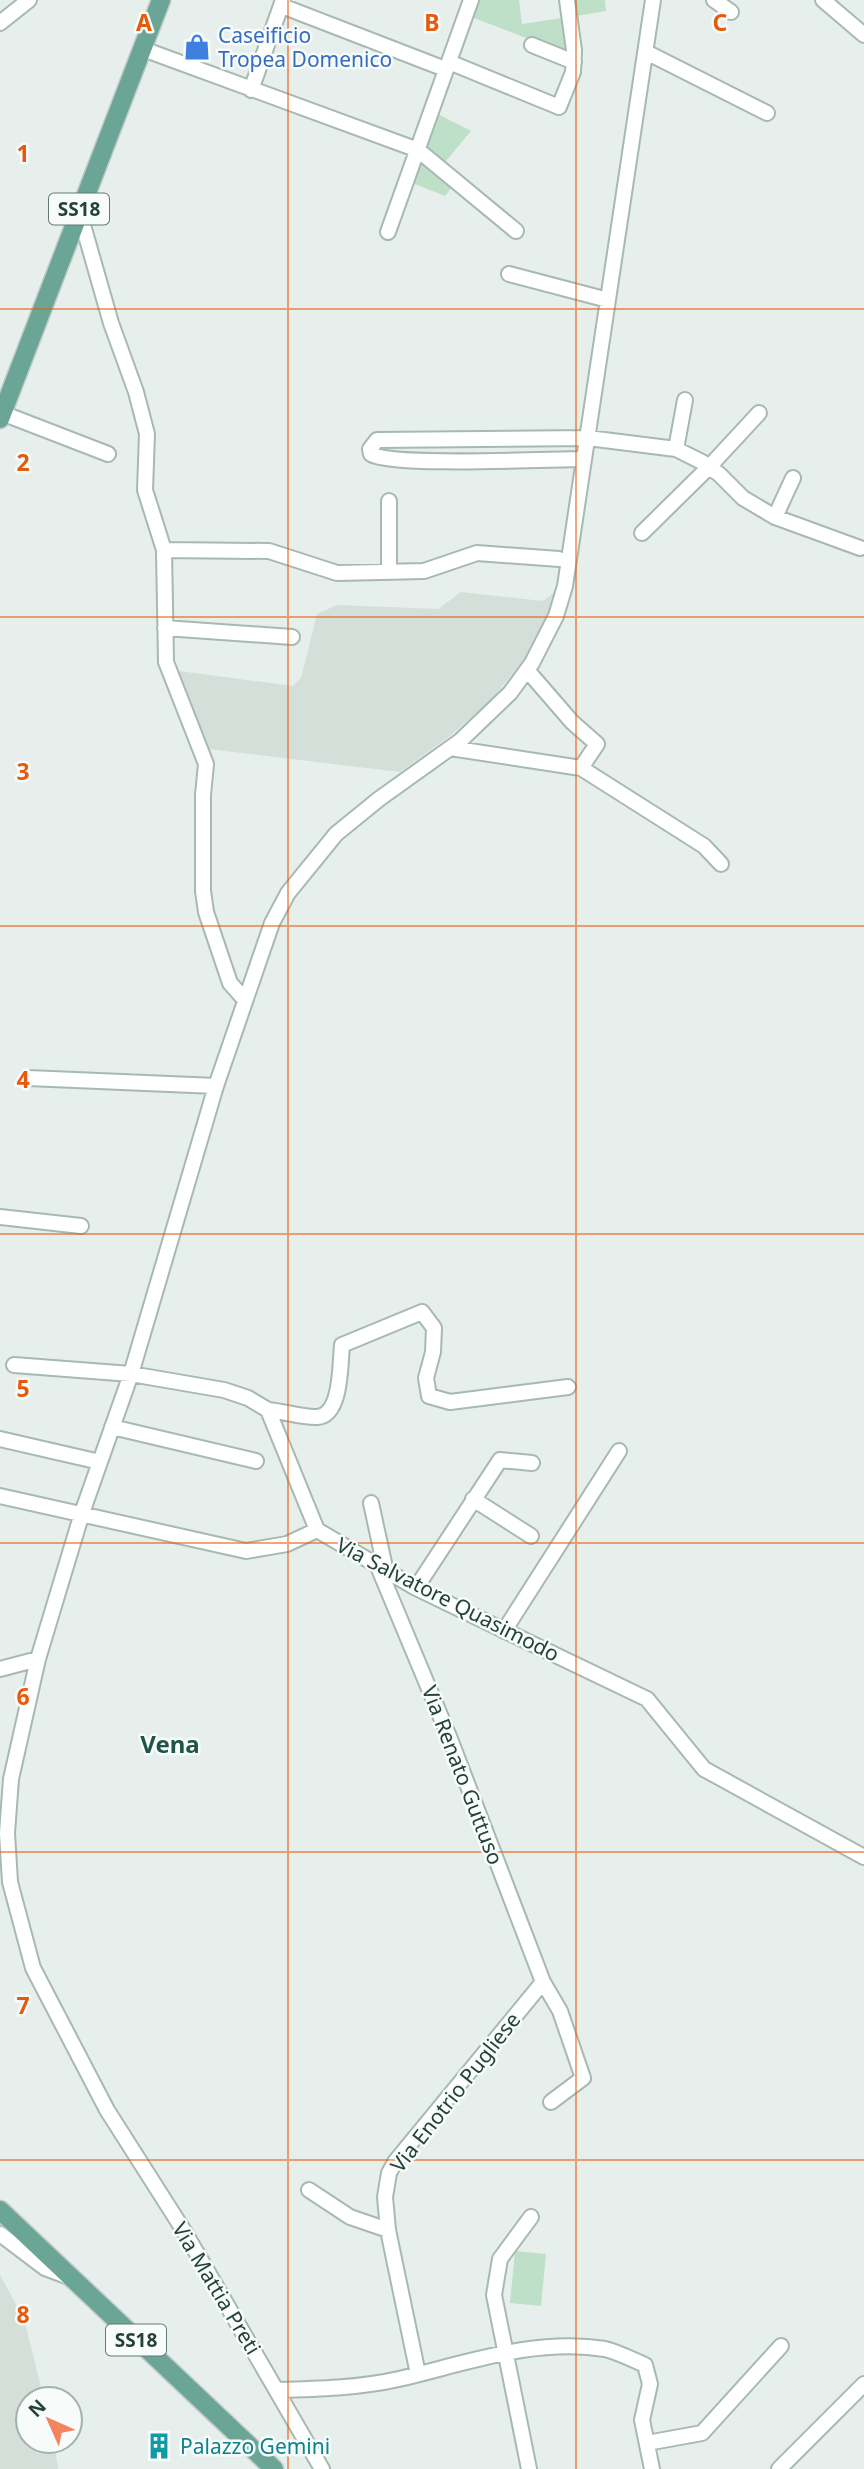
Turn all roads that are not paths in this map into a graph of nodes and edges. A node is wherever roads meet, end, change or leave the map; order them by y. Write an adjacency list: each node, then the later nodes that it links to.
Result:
1 (29, 0): 10 (street)
2 (161, 0): 13 (main road, SS18)
3 (471, 0): 16 (street)
4 (567, 0): 15 (street)
5 (653, 0): 14 (street, Via Mattia Preti)
6 (714, 0): 9 (street)
7 (823, 0): 11 (street)
8 (283, 3): 16 (street); 17 (street)
9 (731, 12)
10 (0, 23)
11 (864, 35)
12 (532, 45): 15 (street)
13 (143, 49): 17 (street); 20 (main road, SS18)
14 (646, 52): 18 (street); 24 (street, Via Mattia Preti)
15 (574, 62): 16 (street)
16 (447, 65): 19 (street)
17 (251, 90): 19 (street)
18 (767, 113)
19 (418, 150): 21 (street); 22 (street)
20 (79, 211): 27 (main road, SS18); 38 (street)
21 (516, 231)
22 (388, 232)
23 (509, 274): 24 (street)
24 (608, 300): 28 (street, Via Mattia Preti)
25 (685, 400): 29 (street)
26 (759, 413): 32 (street)
27 (1, 416): 30 (street)
28 (588, 438): 29 (street); 31 (street, Via Mattia Preti); 31 (street)
29 (676, 449): 32 (street)
30 (108, 454)
31 (584, 459): 43 (street, Via Mattia Preti)
32 (709, 467): 35 (street); 36 (street)
33 (793, 478): 35 (street)
34 (389, 501): 40 (street)
35 (775, 517): 37 (street)
36 (642, 533)
37 (860, 548)
38 (164, 550): 40 (street); 41 (street)
39 (559, 559): 40 (street)
40 (389, 572)
41 (165, 628): 42 (street); 47 (street)
42 (292, 637)
43 (527, 670): 44 (street, Via Mattia Preti); 45 (street)
44 (450, 748): 45 (street); 47 (street, Via Mattia Preti)
45 (581, 768): 46 (street)
46 (721, 864)
47 (245, 1000): 49 (street, Via Mattia Preti)
48 (28, 1078): 49 (street)
49 (216, 1086): 53 (street, Via Mattia Preti)
50 (0, 1217): 51 (street)
51 (81, 1226)
52 (14, 1365): 53 (street)
53 (131, 1374): 55 (street); 56 (street, Via Mattia Preti)
54 (568, 1387): 55 (street)
55 (268, 1410): 66 (street, Via Salvatore Quasimodo)
56 (112, 1427): 59 (street); 60 (street, Via Mattia Preti)
57 (0, 1439): 60 (street)
58 (619, 1451): 70 (street)
59 (256, 1461)
60 (100, 1462): 65 (street, Via Mattia Preti)
61 (532, 1463): 63 (street)
62 (0, 1496): 65 (street)
63 (474, 1499): 67 (street); 69 (street)
64 (371, 1503): 68 (street, Via Renato Guttuso)
65 (82, 1513): 66 (street); 71 (street, Via Mattia Preti)
66 (317, 1530): 68 (street, Via Salvatore Quasimodo)
67 (531, 1536)
68 (383, 1570): 69 (street, Via Salvatore Quasimodo); 74 (street, Via Renato Guttuso)
69 (416, 1588): 70 (street, Via Salvatore Quasimodo)
70 (504, 1631): 73 (street, Via Salvatore Quasimodo)
71 (38, 1659): 72 (street); 86 (street, Via Mattia Preti)
72 (0, 1669)
73 (864, 1857)
74 (543, 1982): 75 (street, Via Renato Guttuso); 79 (street, Via Enotrio Pugliese)
75 (551, 2102)
76 (309, 2190): 79 (street)
77 (0, 2210): 81 (main road, SS18)
78 (531, 2217): 83 (street)
79 (388, 2230): 84 (street, Via Enotrio Pugliese)
80 (0, 2234): 81 (street)
81 (70, 2277): 88 (main road, SS18)
82 (782, 2346): 87 (street)
83 (505, 2352): 84 (street); 87 (street); 90 (street)
84 (418, 2374): 86 (street)
85 (864, 2384): 92 (street)
86 (276, 2390): 89 (street, Via Mattia Preti)
87 (647, 2443): 91 (street)
88 (274, 2469)
89 (322, 2469)
90 (529, 2469)
91 (652, 2469)
92 (779, 2469)

